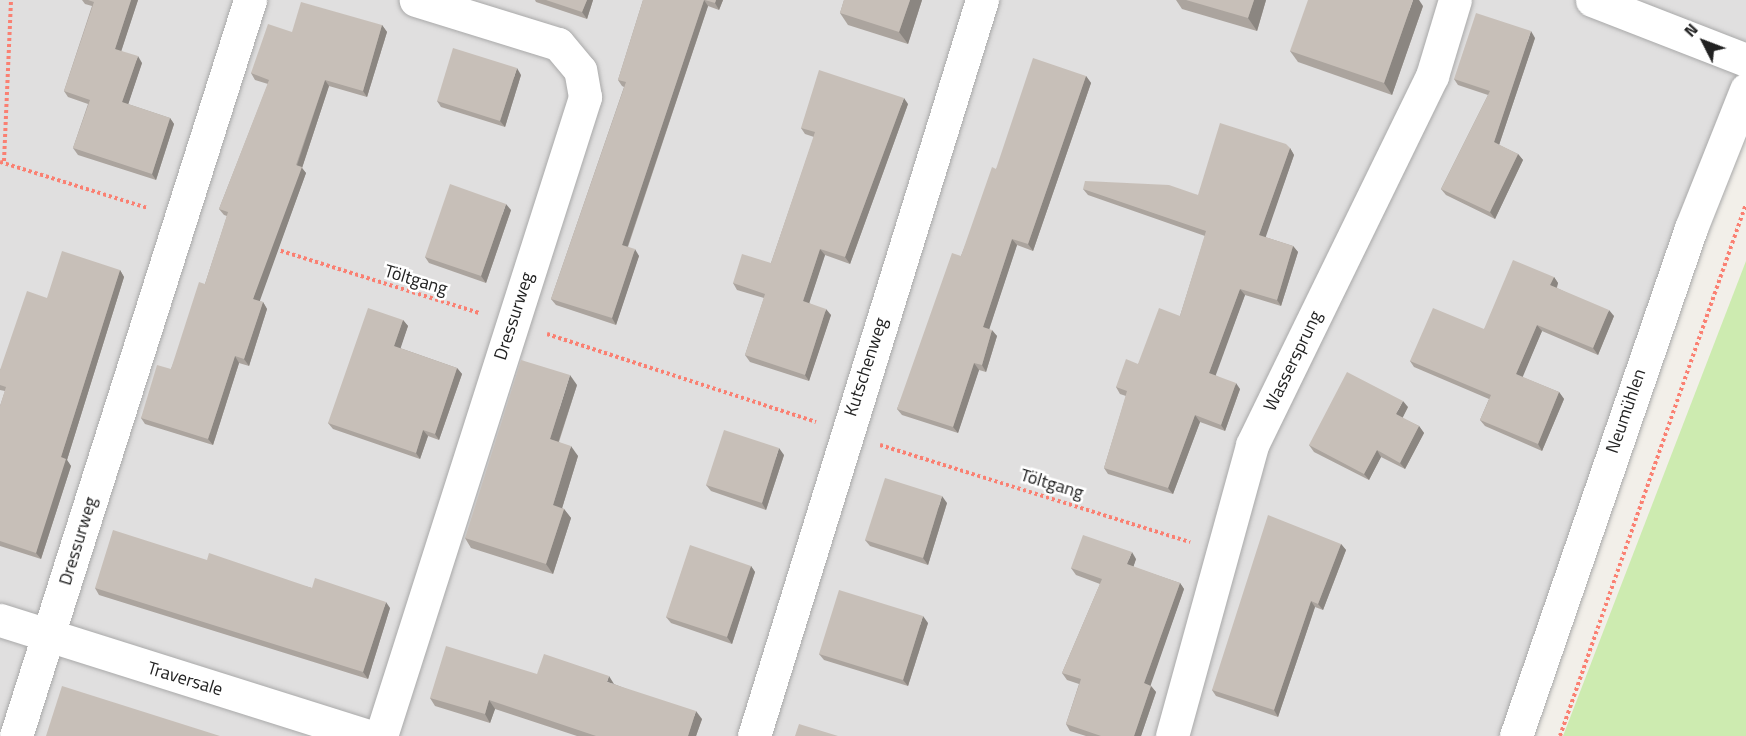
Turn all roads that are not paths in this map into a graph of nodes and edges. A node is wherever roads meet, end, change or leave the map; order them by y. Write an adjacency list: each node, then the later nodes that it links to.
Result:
1 (250, 0): 9 (street, Dressurweg)
2 (416, 0): 12 (street, Dressurweg)
3 (982, 0): 13 (street, Kutschenweg)
4 (1455, 0): 14 (street, Wassersprung)
5 (1592, 0): 6 (street)
6 (1746, 60)
7 (1746, 90): 15 (street, Neumühlen)
8 (0, 620): 9 (street, Traversale)
9 (49, 636): 10 (street, Dressurweg); 11 (street, Traversale)
10 (16, 736)
11 (369, 736)
12 (381, 736)
13 (754, 736)
14 (1172, 736)
15 (1516, 736)

